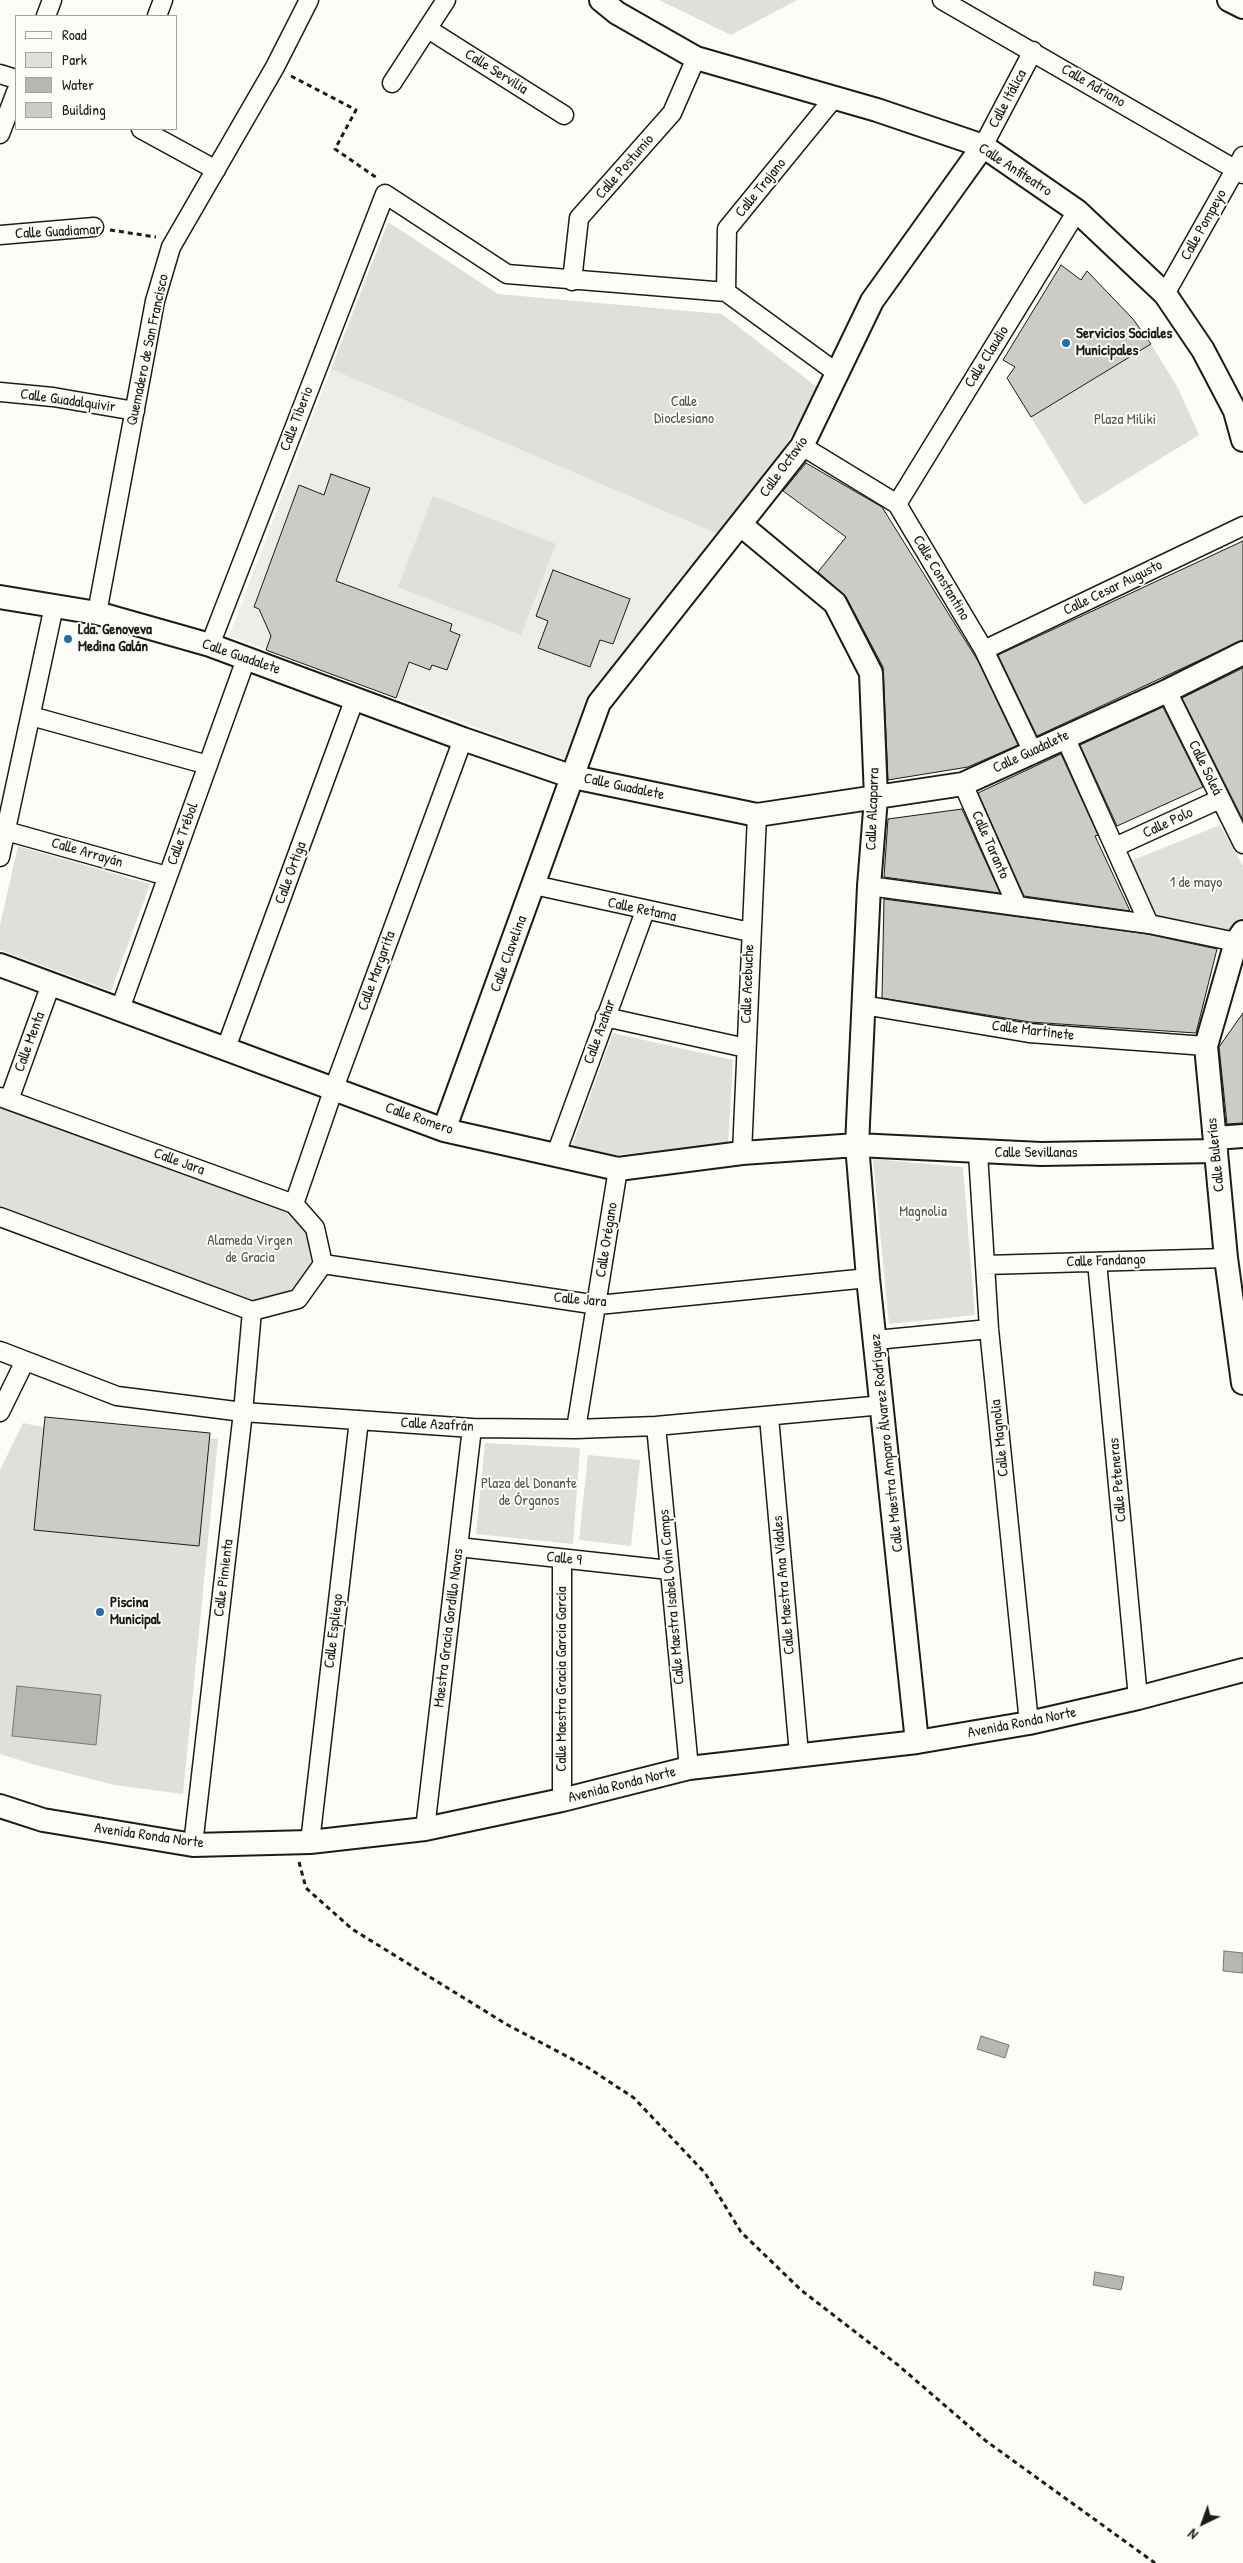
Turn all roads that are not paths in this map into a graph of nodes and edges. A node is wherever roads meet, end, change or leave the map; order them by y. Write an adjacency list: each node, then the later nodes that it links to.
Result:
1 (52, 0): 9 (street)
2 (163, 0): 10 (street)
3 (309, 0): 24 (street, Quemadero de San Francisco)
4 (446, 0): 11 (street)
5 (601, 0): 13 (street, Calle Anfiteatro)
6 (942, 0): 12 (street, Calle Adriano)
7 (1229, 0): 8 (street)
8 (1243, 7)
9 (46, 15)
10 (157, 15)
11 (428, 29): 16 (street); 19 (street, Calle Servilia)
12 (1033, 51): 22 (street, Calle Itálica); 23 (street, Calle Adriano)
13 (696, 58): 18 (street, Calle Anfiteatro); 28 (street, Calle Postumio)
14 (0, 74): 15 (street)
15 (15, 79)
16 (392, 83)
17 (15, 95): 21 (street)
18 (834, 98): 22 (street, Calle Anfiteatro); 29 (street, Calle Trajano)
19 (564, 115)
20 (143, 130): 24 (street)
21 (0, 134)
22 (983, 146): 25 (street, Calle Anfiteatro); 31 (street, Calle Octavio)
23 (1241, 166): 30 (street, Calle Pompeyo)
24 (216, 170): 34 (street, Quemadero de San Francisco)
25 (1077, 211): 30 (street, Calle Anfiteatro); 37 (street, Calle Claudio)
26 (94, 227): 27 (street, Calle Guadiamar)
27 (0, 235)
28 (572, 280): 29 (street); 43 (street, Calle Tiberio)
29 (726, 292): 31 (street)
30 (1165, 294): 33 (street, Calle Anfiteatro)
31 (837, 373): 36 (street, Calle Octavio)
32 (0, 392): 34 (street, Calle Guadalquivir)
33 (1239, 404): 35 (street, Calle Anfiteatro)
34 (135, 411): 42 (street, Quemadero de San Francisco)
35 (1243, 440)
36 (802, 446): 37 (street, Calle Constantino); 38 (street, Calle Octavio)
37 (897, 504): 44 (street, Calle Constantino)
38 (741, 525): 54 (street, Calle Octavio); 56 (street, Calle Alcaparra)
39 (1243, 526): 44 (street, Calle Cesar Augusto)
40 (0, 597): 41 (street, Calle Guadalete)
41 (54, 606): 42 (street, Calle Guadalete); 49 (street)
42 (97, 613): 43 (street, Calle Guadalete)
43 (210, 645): 46 (street, Calle Guadalete)
44 (984, 650): 52 (street, Calle Constantino)
45 (1243, 653): 47 (street, Calle Guadalete)
46 (246, 659): 48 (street, Calle Guadalete); 53 (street, Calle Trébol)
47 (1167, 691): 50 (street, Calle Guadalete); 57 (street, Calle Soleá)
48 (355, 698): 51 (street, Calle Guadalete); 77 (street, Calle Ortiga)
49 (30, 716): 53 (street); 59 (street)
50 (1065, 737): 52 (street, Calle Guadalete); 61 (street)
51 (463, 739): 54 (street, Calle Guadalete); 79 (street, Calle Margarita)
52 (1033, 752): 55 (street, Calle Guadalete)
53 (208, 765): 63 (street, Calle Trébol)
54 (573, 777): 58 (street, Calle Guadalete); 64 (street, Calle Clavelina)
55 (962, 784): 56 (street, Calle Guadalete); 66 (street, Calle Taranto)
56 (876, 798): 58 (street, Calle Guadalete); 65 (street, Calle Alcaparra)
57 (1220, 799): 60 (street, Calle Soleá); 61 (street, Calle Polo)
58 (756, 815): 69 (street, Calle Acebuche)
59 (6, 831): 62 (street); 63 (street, Calle Arrayán)
60 (1243, 844)
61 (1115, 848): 68 (street)
62 (0, 857)
63 (168, 876): 74 (street, Calle Trébol)
64 (534, 885): 67 (street, Calle Retama); 81 (street, Calle Clavelina)
65 (869, 886): 66 (street); 73 (street, Calle Alcaparra)
66 (1017, 906): 68 (street)
67 (645, 911): 69 (street, Calle Retama); 75 (street, Calle Azahar)
68 (1149, 924): 70 (street)
69 (750, 932): 78 (street, Calle Acebuche)
70 (1240, 938): 76 (street, Calle Bulerías)
71 (0, 965): 72 (street, Calle Romero)
72 (50, 984): 74 (street, Calle Romero); 80 (street, Calle Menta)
73 (863, 1005): 76 (street, Calle Martinete); 84 (street, Calle Alcaparra)
74 (120, 1009): 77 (street, Calle Romero)
75 (605, 1017): 78 (street); 86 (street, Calle Azahar)
76 (1206, 1046): 83 (street, Calle Bulerías)
77 (226, 1048): 79 (street, Calle Romero)
78 (746, 1048): 87 (street, Calle Acebuche)
79 (334, 1088): 81 (street, Calle Romero); 89 (street, Calle Margarita)
80 (4, 1099): 89 (street, Calle Jara)
81 (444, 1130): 86 (street, Calle Romero)
82 (1243, 1136): 83 (street, Calle Sevillanas)
83 (1215, 1144): 85 (street, Calle Sevillanas); 91 (street, Calle Bulerías)
84 (857, 1145): 85 (street, Calle Sevillanas); 87 (street, Calle Romero); 95 (street, Calle Maestra Amparo Álvarez Rodríguez)
85 (978, 1152): 94 (street, Calle Magnolia)
86 (556, 1154): 88 (street, Calle Romero)
87 (742, 1154): 88 (street, Calle Romero)
88 (618, 1169): 96 (street, Calle Orégano)
89 (294, 1204): 93 (street, Calle Jara)
90 (0, 1218): 97 (street)
91 (1226, 1258): 92 (street, Calle Fandango); 98 (street, Calle Bulerías)
92 (1097, 1262): 94 (street, Calle Fandango); 116 (street, Calle Peteneras)
93 (323, 1264): 96 (street, Calle Jara); 97 (street)
94 (986, 1265): 99 (street, Calle Magnolia)
95 (868, 1278): 96 (street, Calle Jara); 100 (street, Calle Maestra Amparo Álvarez Rodríguez)
96 (598, 1304): 111 (street, Calle Orégano)
97 (252, 1311): 106 (street, Calle Pimienta)
98 (1239, 1326): 103 (street, Calle Bulerías)
99 (989, 1329): 100 (street); 117 (street, Calle Magnolia)
100 (876, 1340): 104 (street, Calle Maestra Amparo Álvarez Rodríguez)
101 (0, 1351): 102 (street, Calle Azafrán)
102 (25, 1361): 105 (street); 106 (street, Calle Azafrán)
103 (1243, 1382)
104 (883, 1406): 107 (street, Calle Azafrán); 118 (street, Calle Maestra Amparo Álvarez Rodríguez)
105 (0, 1412)
106 (243, 1412): 108 (street, Calle Azafrán); 125 (street, Calle Pimienta)
107 (769, 1417): 109 (street, Calle Azafrán); 119 (street, Calle Maestra Ana Vidales)
108 (359, 1420): 110 (street, Calle Azafrán); 124 (street, Calle Espliego)
109 (656, 1426): 111 (street, Calle Azafrán); 114 (street, Calle Maestra Isabel Ovín Camps)
110 (472, 1428): 111 (street, Calle Azafrán); 112 (street, Maestra Gracia Gordillo Navas)
111 (576, 1429)
112 (458, 1547): 113 (street, Calle 9); 123 (street, Maestra Gracia Gordillo Navas)
113 (562, 1558): 114 (street, Calle 9); 121 (street, Calle Maestra Gracia García García)
114 (670, 1570): 120 (street, Calle Maestra Isabel Ovín Camps)
115 (1243, 1670): 116 (street, Avenida Ronda Norte)
116 (1138, 1698): 117 (street, Avenida Ronda Norte)
117 (1029, 1722): 118 (street, Avenida Ronda Norte)
118 (917, 1742): 119 (street, Avenida Ronda Norte)
119 (799, 1754): 120 (street, Avenida Ronda Norte)
120 (689, 1768): 121 (street, Avenida Ronda Norte)
121 (562, 1800): 123 (street, Avenida Ronda Norte)
122 (0, 1806): 125 (street, Avenida Ronda Norte)
123 (425, 1829): 124 (street, Avenida Ronda Norte)
124 (302, 1842): 125 (street, Avenida Ronda Norte)
125 (193, 1844)

